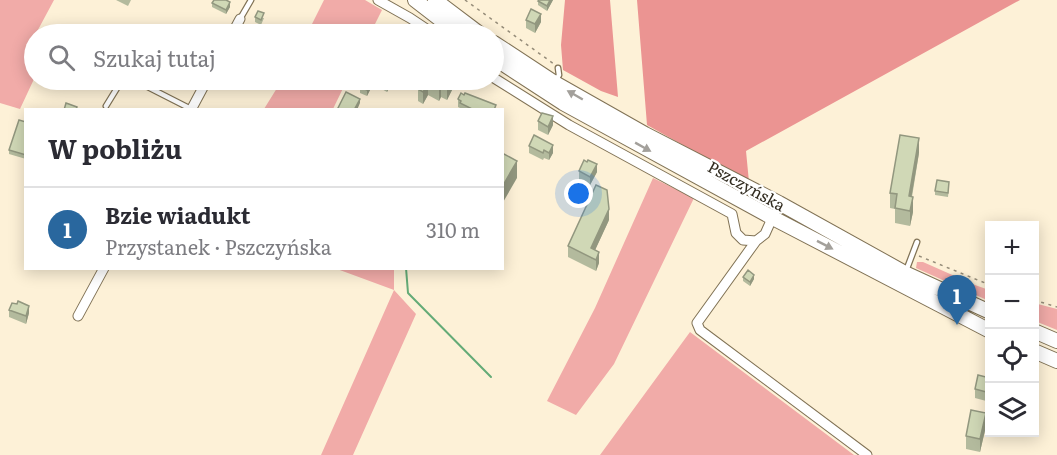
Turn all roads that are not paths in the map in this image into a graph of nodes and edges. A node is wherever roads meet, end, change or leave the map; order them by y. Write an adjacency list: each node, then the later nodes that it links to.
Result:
1 (251, 0): 5 (lane)
2 (378, 0): 7 (street)
3 (415, 0): 8 (main road)
4 (435, 0): 9 (main road)
5 (240, 19): 6 (street)
6 (237, 24)
7 (420, 24)
8 (446, 24)
9 (467, 24)
10 (504, 50): 13 (main road, Pszczyńska)
11 (504, 65): 22 (main road, Pszczyńska, one-way to 22)
12 (558, 68): 13 (lane)
13 (555, 83): 21 (main road, Pszczyńska, one-way to 13)
14 (504, 84): 23 (street)
15 (116, 90): 18 (lane)
16 (154, 90): 19 (lane)
17 (201, 90): 20 (street)
18 (106, 106)
19 (189, 108)
20 (192, 108)
21 (778, 203): 22 (street); 26 (main road, Pszczyńska)
22 (773, 218): 23 (street); 29 (main road, Pszczyńska, one-way to 29)
23 (756, 241): 34 (street)
24 (917, 242): 26 (lane)
25 (103, 270): 28 (street)
26 (905, 273): 27 (main road, Pszczyńska)
27 (985, 310)
28 (78, 316)
29 (986, 329)
30 (1039, 333): 31 (main road)
31 (1057, 341)
32 (1039, 353): 33 (main road)
33 (1057, 361)
34 (867, 455)

